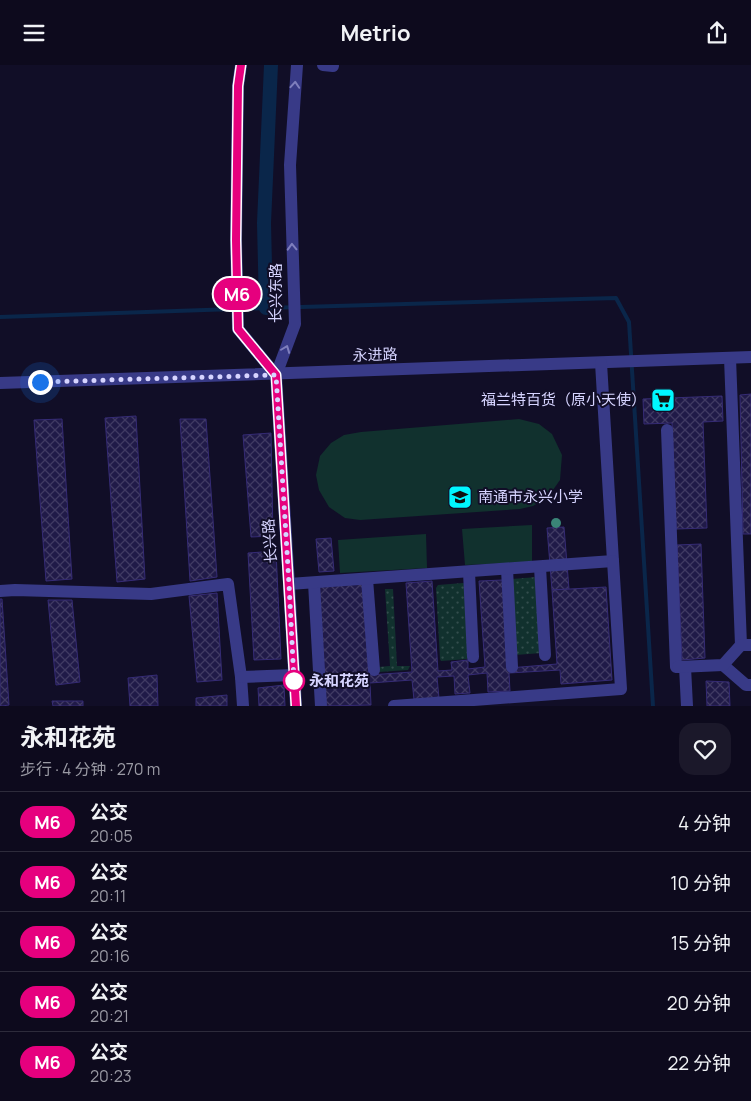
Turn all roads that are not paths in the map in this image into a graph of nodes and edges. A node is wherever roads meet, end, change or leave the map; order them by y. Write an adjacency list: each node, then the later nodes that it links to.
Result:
1 (241, 65): 8 (street)
2 (296, 65): 8 (street, 长兴东路, one-way to 2)
3 (323, 65): 4 (street)
4 (333, 66)
5 (751, 357): 6 (street, 永进路)
6 (730, 358): 7 (street, 永进路); 19 (street)
7 (606, 362): 8 (street, 永进路); 11 (street)
8 (276, 375): 9 (street, 永进路); 17 (street, 长兴路)
9 (0, 383)
10 (666, 430): 24 (street)
11 (613, 561): 12 (street); 32 (street)
12 (540, 567): 13 (street); 20 (street)
13 (507, 569): 14 (street); 23 (street)
14 (469, 571): 15 (street); 21 (street)
15 (367, 579): 16 (street); 25 (street)
16 (314, 583): 17 (street); 31 (street)
17 (289, 584): 26 (street, 长兴路)
18 (0, 591): 27 (street)
19 (746, 645): 22 (street)
20 (545, 655)
21 (474, 657)
22 (723, 665): 24 (street); 28 (street)
23 (512, 667)
24 (685, 667): 33 (street)
25 (374, 670)
26 (294, 675): 27 (street); 30 (street, 长兴路)
27 (242, 677): 29 (street)
28 (751, 685)
29 (243, 706)
30 (296, 706)
31 (321, 706)
32 (394, 706)
33 (687, 706)

